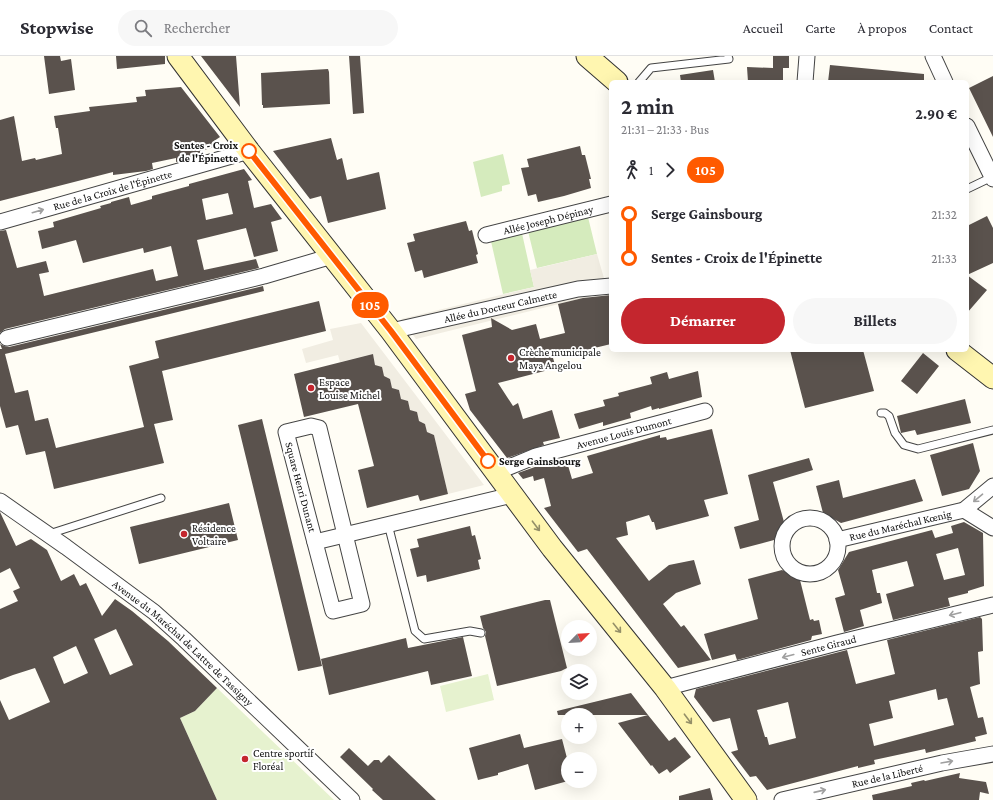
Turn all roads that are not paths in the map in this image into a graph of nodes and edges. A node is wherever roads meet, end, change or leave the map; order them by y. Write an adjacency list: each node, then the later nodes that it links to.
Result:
1 (178, 56): 11 (street)
2 (587, 56): 6 (street)
3 (728, 56): 7 (lane)
4 (807, 56): 8 (street)
5 (933, 56): 9 (street)
6 (615, 80)
7 (641, 80)
8 (805, 80)
9 (945, 80)
10 (969, 130): 12 (street)
11 (249, 151): 15 (street, Rue de la Croix de l'Épinette, one-way to 11); 17 (street)
12 (993, 178): 13 (lane)
13 (969, 188)
14 (609, 204): 16 (street, Allée Joseph Dépinay)
15 (0, 222)
16 (486, 235)
17 (332, 256): 19 (street); 20 (street)
18 (609, 286): 19 (street, Allée du Docteur Calmette)
19 (391, 331): 26 (street)
20 (6, 338)
21 (960, 352): 22 (street)
22 (993, 378)
23 (705, 411): 26 (street, Avenue Louis Dumont)
24 (880, 413): 25 (lane)
25 (993, 430)
26 (497, 472): 28 (street)
27 (993, 486): 31 (street, Rue du Maréchal Kœnig, one-way to 31)
28 (512, 495): 32 (street, Square Henri Dunant); 40 (street, one-way to 40)
29 (161, 498): 34 (lane)
30 (0, 502): 34 (street, Avenue du Maréchal de Lattre de Tassigny)
31 (964, 510): 33 (street, Rue du Maréchal Kœnig); 36 (street, Rue du Maréchal Kœnig)
32 (388, 524): 35 (street, Square Henri Dunant); 39 (lane)
33 (993, 528)
34 (47, 535): 42 (street, Avenue du Maréchal de Lattre de Tassigny)
35 (344, 535): 37 (street, Square Henri Dunant); 37 (street, Square Henri Dunant); 37 (street, Square Henri Dunant)
36 (837, 540)
37 (315, 542)
38 (993, 605): 40 (street, Sente Giraud, one-way to 40)
39 (481, 633)
40 (665, 688): 43 (street, one-way to 43)
41 (993, 754): 44 (street, Rue de la Liberté, one-way to 41)
42 (352, 800)
43 (746, 800)
44 (782, 800)

